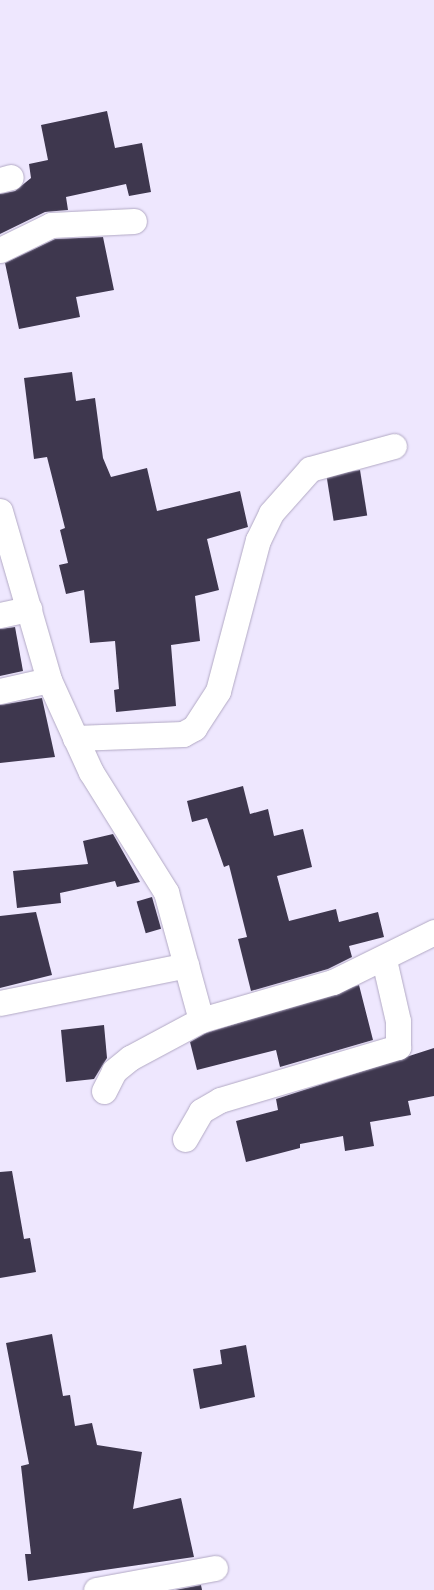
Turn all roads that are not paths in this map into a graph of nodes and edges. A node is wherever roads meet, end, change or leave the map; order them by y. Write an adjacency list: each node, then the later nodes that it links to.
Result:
1 (134, 221): 2 (street)
2 (0, 250)
3 (394, 446): 9 (street)
4 (0, 511): 5 (street)
5 (30, 610): 6 (street); 7 (street)
6 (0, 615)
7 (49, 680): 8 (street); 9 (street)
8 (0, 691)
9 (75, 738): 12 (street)
10 (434, 932): 11 (street)
11 (384, 960): 14 (street); 16 (street)
12 (186, 965): 13 (street); 14 (street)
13 (0, 1003)
14 (201, 1020): 15 (street)
15 (104, 1091)
16 (186, 1139)
17 (215, 1568): 18 (street)
18 (96, 1590)

